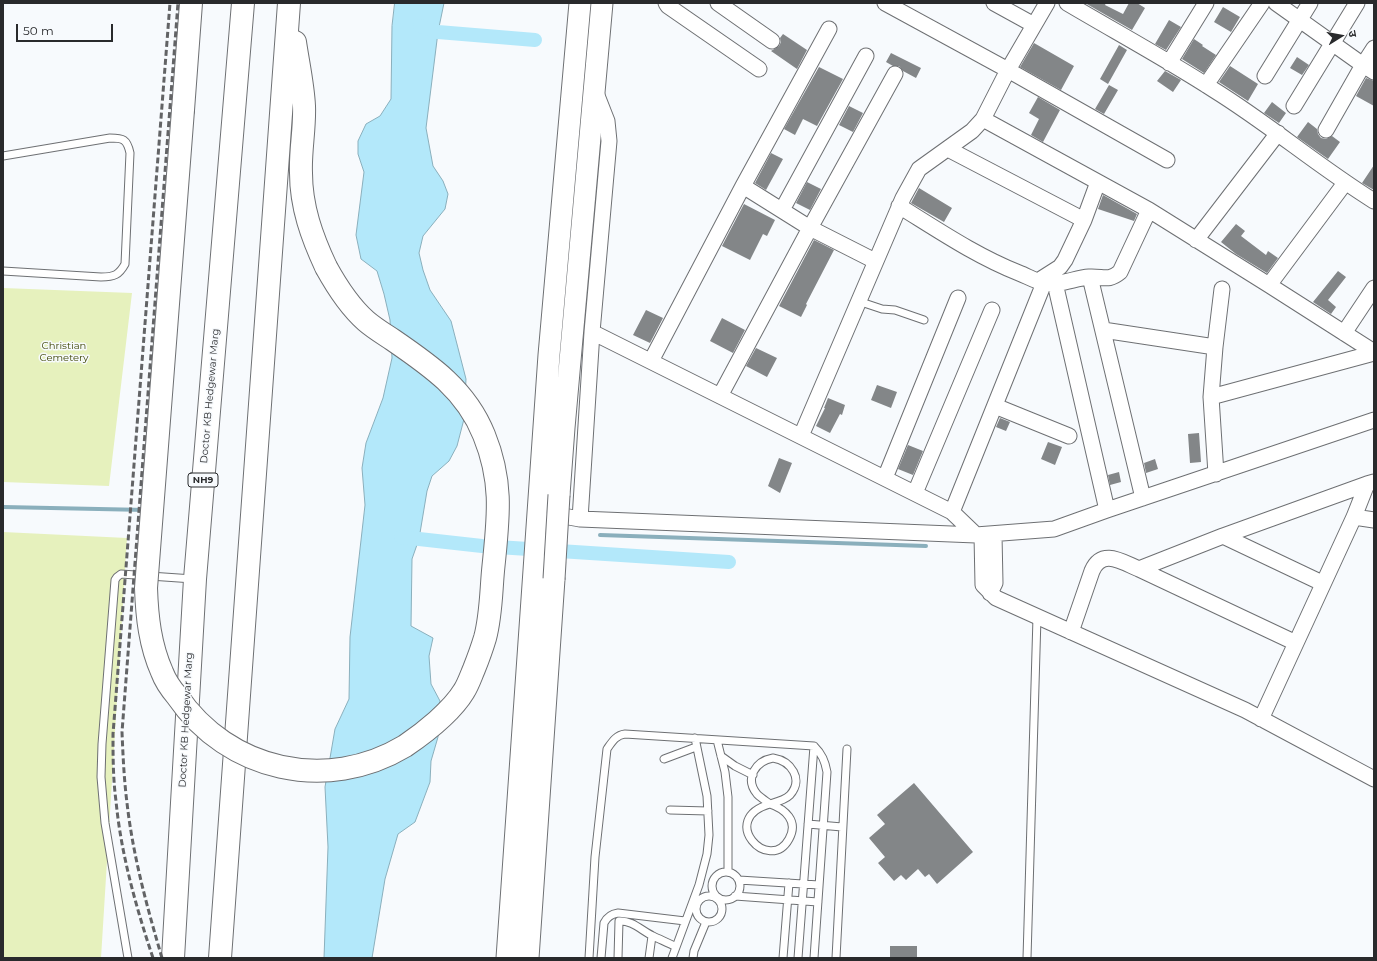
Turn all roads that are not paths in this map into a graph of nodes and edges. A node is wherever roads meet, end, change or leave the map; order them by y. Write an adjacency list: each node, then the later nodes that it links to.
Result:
1 (191, 3): 3 (highway, bridge)
2 (243, 3): 86 (highway, Doctor KB Hedgewar Marg / NH9)
3 (289, 3): 126 (highway)
4 (580, 3): 73 (main road)
5 (602, 3): 31 (main road)
6 (666, 3): 26 (street)
7 (718, 3): 20 (street)
8 (885, 3): 27 (street)
9 (994, 3): 18 (street)
10 (1047, 3): 18 (street)
11 (1067, 3): 24 (street)
12 (1206, 3): 24 (street)
13 (1262, 3): 30 (street)
14 (1276, 3): 17 (street)
15 (1310, 3): 17 (street)
16 (1357, 3): 21 (street)
17 (1299, 20): 21 (street); 29 (street)
18 (1034, 25): 27 (street)
19 (829, 29): 41 (street)
20 (772, 41)
21 (1333, 44): 25 (street); 32 (street)
22 (1374, 48): 25 (street)
23 (866, 56): 44 (street)
24 (1169, 63): 30 (street)
25 (1368, 68): 34 (street)
26 (759, 69)
27 (1008, 70): 33 (street); 38 (street)
28 (895, 74): 47 (street)
29 (1265, 76)
30 (1206, 85): 35 (street)
31 (594, 89): 61 (street); 128 (main road, bridge)
32 (1294, 106)
33 (983, 119): 36 (street); 39 (street)
34 (1326, 130)
35 (1278, 133): 40 (street); 48 (street)
36 (948, 149): 43 (street); 46 (street)
37 (3, 156): 50 (lane)
38 (1168, 160)
39 (1098, 182): 45 (street); 46 (street)
40 (1345, 183): 42 (street); 53 (street)
41 (743, 186): 44 (street); 65 (street)
42 (1374, 201)
43 (899, 206): 49 (street); 52 (street)
44 (782, 210): 47 (street)
45 (1149, 210): 48 (street); 51 (street)
46 (1084, 220): 52 (street)
47 (810, 228): 49 (street); 66 (street)
48 (1196, 240): 53 (street)
49 (875, 261): 57 (street)
50 (3, 271)
51 (1090, 277): 52 (street); 60 (street)
52 (1046, 282): 68 (street); 78 (street)
53 (1269, 285): 62 (street)
54 (1374, 288): 62 (street)
55 (1222, 289): 63 (street)
56 (958, 298): 74 (street)
57 (858, 301): 59 (lane); 70 (street)
58 (992, 310): 76 (street)
59 (924, 320)
60 (1103, 330): 63 (street); 77 (street)
61 (592, 332): 65 (street); 81 (street)
62 (1344, 333): 64 (street)
63 (1215, 347): 67 (street)
64 (1374, 353): 67 (street)
65 (651, 361): 66 (street)
66 (720, 396): 70 (street)
67 (1211, 397): 72 (street)
68 (995, 406): 71 (street); 79 (street)
69 (1374, 420): 72 (street)
70 (801, 436): 74 (street)
71 (1069, 436)
72 (1216, 474): 77 (street)
73 (541, 477): 81 (street); 127 (main road)
74 (885, 478): 76 (street)
75 (1371, 483): 80 (street); 83 (street)
76 (915, 493): 79 (street)
77 (1143, 498): 78 (street)
78 (1107, 510): 84 (street)
79 (952, 512): 84 (street)
80 (1354, 517): 82 (street); 87 (street)
81 (580, 518): 84 (street)
82 (1374, 520)
83 (1223, 536): 85 (street); 87 (street)
84 (986, 539): 88 (street)
85 (1139, 569): 89 (street); 90 (street)
86 (195, 579): 124 (lane); 125 (highway, Doctor KB Hedgewar Marg / NH9)
87 (1322, 583): 90 (street)
88 (1037, 617): 89 (street); 140 (lane)
89 (1071, 632): 91 (street)
90 (1296, 643): 91 (street)
91 (1261, 719): 100 (street)
92 (694, 738): 93 (lane); 95 (lane); 129 (lane)
93 (717, 740): 94 (lane); 97 (lane)
94 (814, 746): 104 (lane); 105 (lane)
95 (696, 747): 98 (lane); 103 (lane)
96 (847, 749): 106 (lane)
97 (721, 756): 99 (lane); 107 (lane)
98 (664, 759)
99 (752, 775): 101 (lane); 101 (lane)
100 (1374, 779)
101 (770, 804): 101 (lane)
102 (670, 810): 103 (lane)
103 (708, 811): 108 (lane)
104 (808, 824): 105 (lane); 112 (lane)
105 (823, 826): 106 (lane); 113 (lane)
106 (842, 827): 139 (lane)
107 (728, 871): 109 (lane); 110 (lane)
108 (701, 878): 109 (lane); 119 (lane)
109 (713, 880): 115 (lane)
110 (739, 880): 111 (lane); 114 (lane)
111 (789, 883): 112 (lane); 116 (lane)
112 (804, 884): 113 (lane); 117 (lane)
113 (819, 885): 118 (lane)
114 (735, 896): 115 (lane); 116 (lane)
115 (717, 898): 119 (lane); 121 (lane)
116 (788, 900): 117 (lane); 136 (lane)
117 (802, 901): 118 (lane); 137 (lane)
118 (818, 902): 138 (lane)
119 (694, 904): 120 (lane); 121 (lane)
120 (685, 921): 123 (lane); 130 (lane)
121 (706, 922): 135 (lane)
122 (652, 936): 123 (lane); 131 (lane); 133 (lane)
123 (676, 947): 134 (lane)
124 (128, 958)
125 (173, 958)
126 (220, 958)
127 (507, 958)
128 (528, 958)
129 (589, 958)
130 (601, 958)
131 (618, 958)
132 (645, 958): 133 (lane)
133 (649, 958)
134 (672, 958)
135 (693, 958)
136 (784, 958)
137 (798, 958)
138 (814, 958)
139 (836, 958)
140 (1027, 958)

